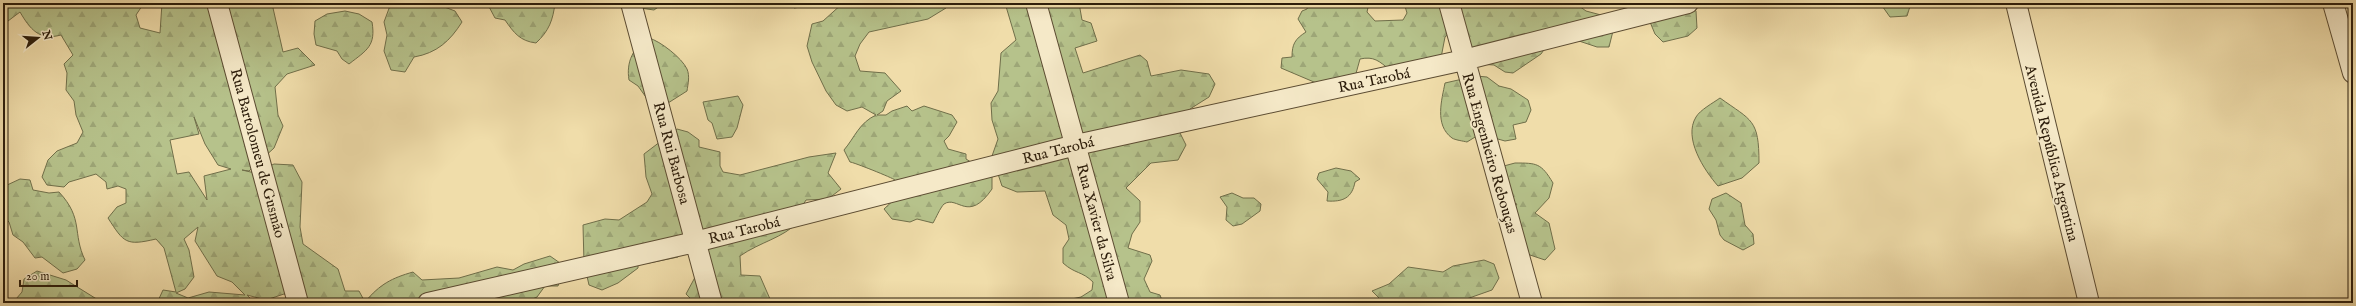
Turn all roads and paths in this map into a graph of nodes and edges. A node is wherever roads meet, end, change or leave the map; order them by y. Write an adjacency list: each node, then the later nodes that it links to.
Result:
1 (217, 3): 13 (street, Rua Bartolomeu de Gusmão)
2 (631, 3): 11 (street, Rua Rui Barbosa)
3 (1036, 3): 10 (street, Rua Xavier da Silva)
4 (1449, 3): 8 (street, Rua Engenheiro Rebouças)
5 (1688, 3): 8 (street, Rua Tarobá)
6 (2016, 3): 12 (street, Avenida República Argentina)
7 (2333, 3): 9 (street)
8 (1464, 60): 10 (street, Rua Tarobá); 17 (street, Rua Engenheiro Rebouças)
9 (2353, 73)
10 (1076, 145): 11 (street, Rua Tarobá); 16 (street, Rua Xavier da Silva)
11 (695, 242): 14 (street, Rua Tarobá); 15 (street, Rua Rui Barbosa)
12 (2086, 302)
13 (298, 303)
14 (428, 303)
15 (712, 303)
16 (1119, 303)
17 (1532, 303)

